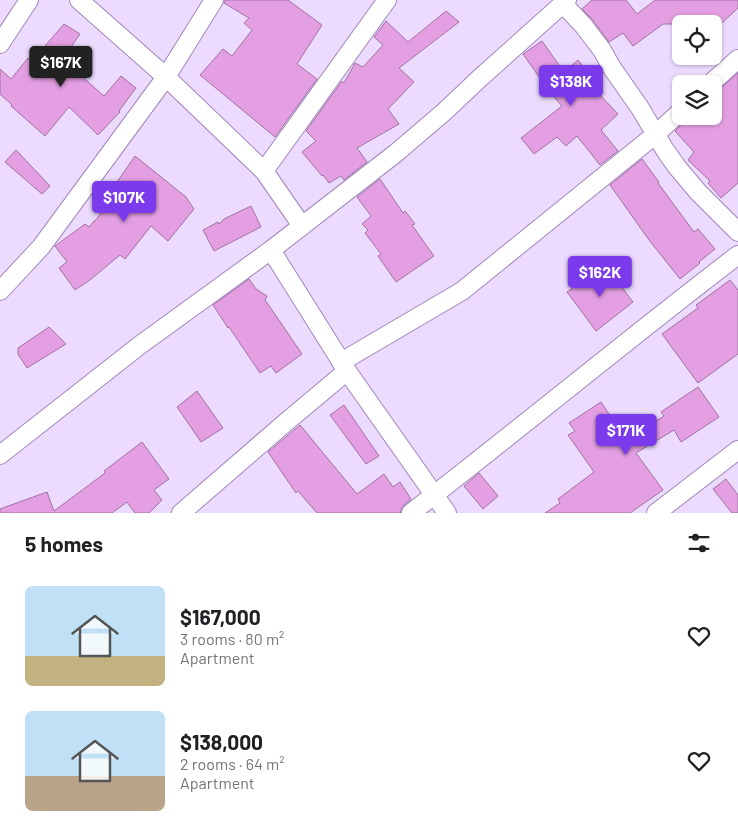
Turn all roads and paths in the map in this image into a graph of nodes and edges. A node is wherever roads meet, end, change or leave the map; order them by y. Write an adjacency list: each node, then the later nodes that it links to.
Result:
1 (29, 0): 6 (street)
2 (79, 0): 9 (street)
3 (214, 0): 9 (street)
4 (387, 0): 12 (street)
5 (565, 2): 11 (street); 13 (street)
6 (0, 44)
7 (738, 59): 8 (street)
8 (720, 75)
9 (166, 78): 12 (street); 17 (street)
10 (672, 119): 11 (street)
11 (656, 134): 14 (street); 18 (street)
12 (264, 171): 13 (street)
13 (302, 226): 15 (street)
14 (738, 232)
15 (271, 250): 18 (street); 20 (street)
16 (738, 255): 21 (street)
17 (0, 291)
18 (344, 367): 21 (street); 22 (street)
19 (738, 450): 25 (street)
20 (0, 455)
21 (435, 494): 23 (street); 24 (street)
22 (181, 513)
23 (412, 513)
24 (448, 513)
25 (656, 513)

